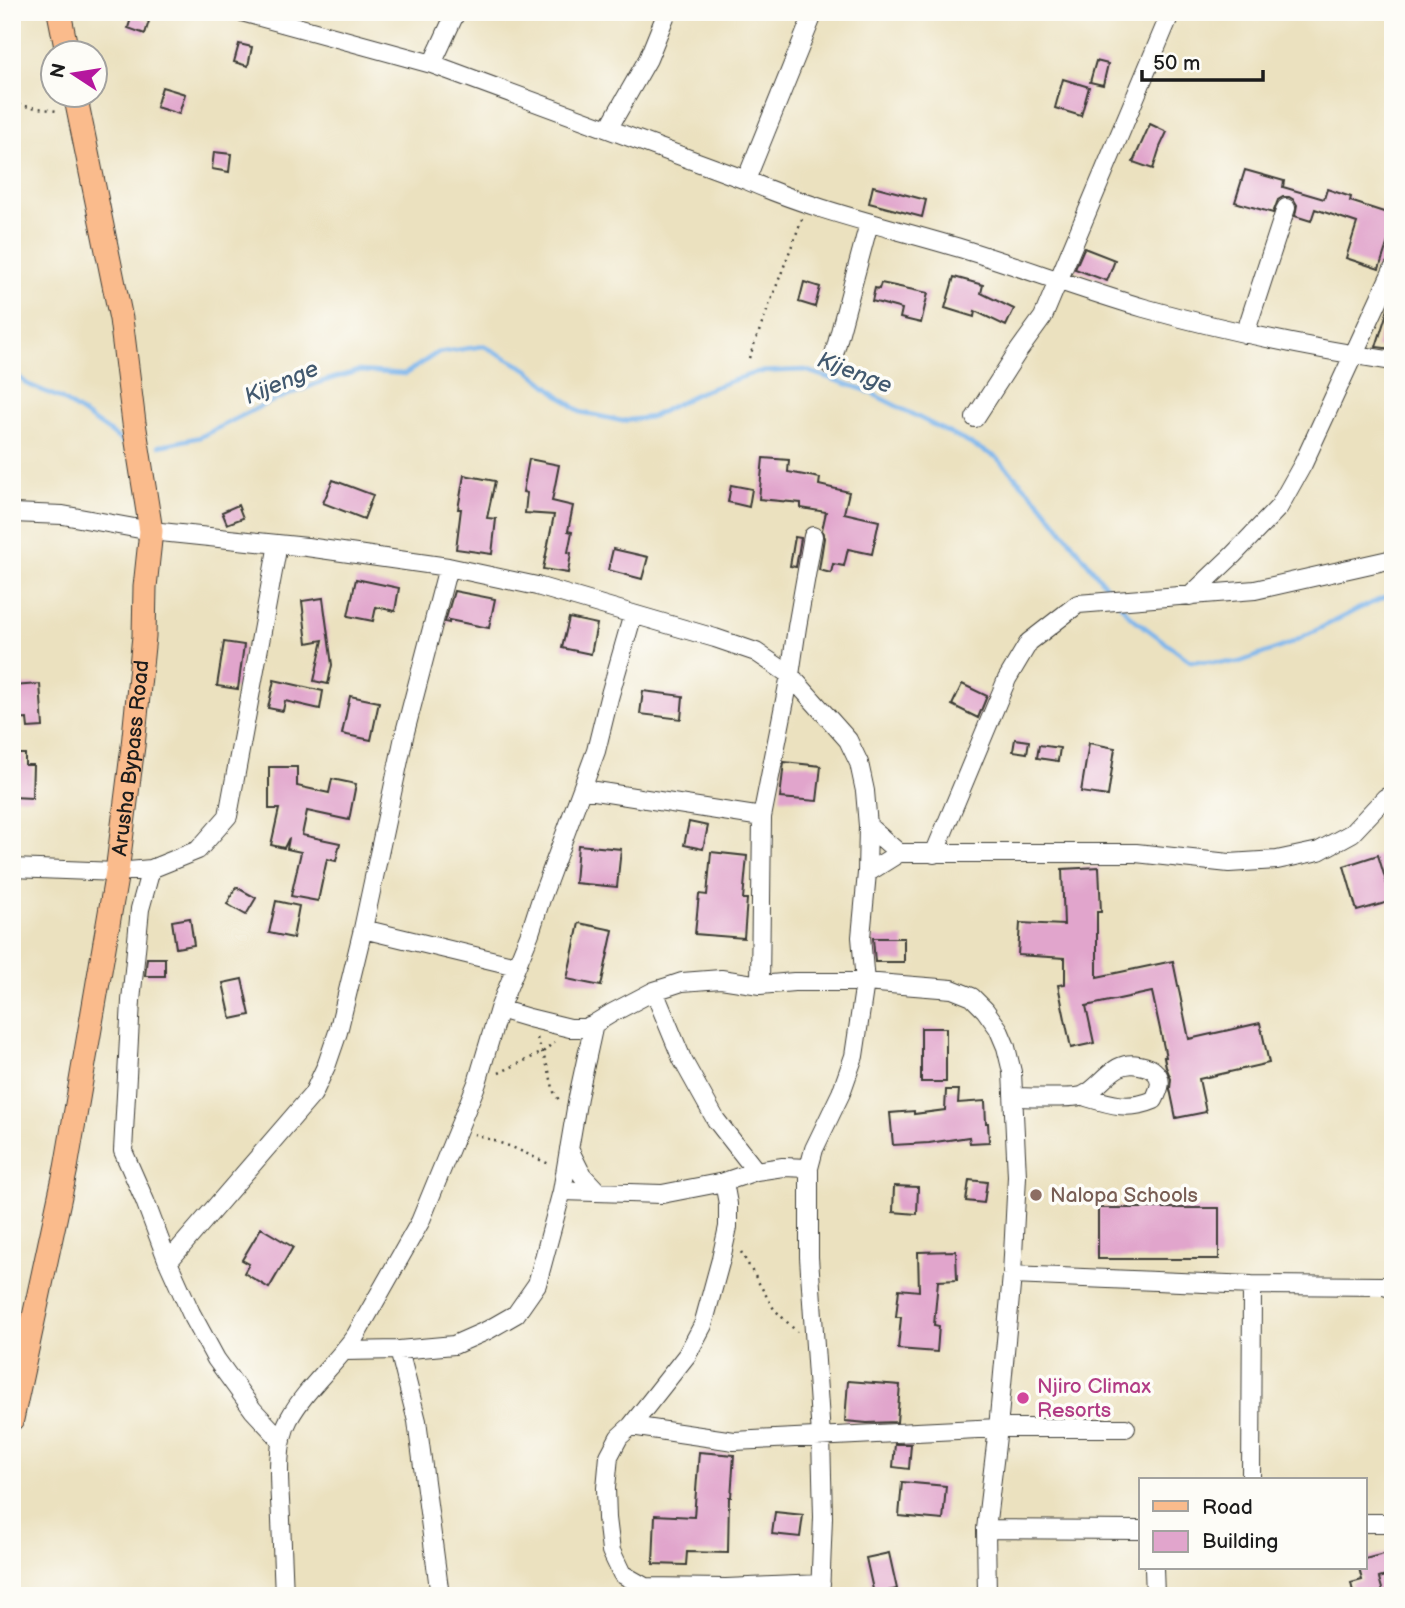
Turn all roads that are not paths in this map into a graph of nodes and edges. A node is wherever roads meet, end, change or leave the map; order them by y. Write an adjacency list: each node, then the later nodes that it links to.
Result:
1 (59, 12): 7 (main road)
2 (242, 12): 8 (street)
3 (456, 12): 8 (street)
4 (667, 12): 10 (street)
5 (814, 12): 11 (street)
6 (1171, 12): 15 (street)
7 (64, 38)
8 (432, 64): 10 (street)
9 (78, 108): 22 (main road, Arusha Bypass Road)
10 (608, 129): 11 (street)
11 (746, 180): 13 (street)
12 (1286, 208): 16 (street)
13 (869, 223): 15 (street); 19 (street)
14 (1393, 269): 17 (street)
15 (1057, 281): 16 (street); 20 (street)
16 (1245, 334): 17 (street)
17 (1354, 355): 18 (street); 27 (street)
18 (1393, 361)
19 (831, 366)
20 (975, 418)
21 (12, 513): 22 (street)
22 (151, 531): 24 (street); 38 (main road, Arusha Bypass Road)
23 (813, 536): 29 (street)
24 (278, 544): 26 (street); 37 (street)
25 (1393, 559): 27 (street)
26 (448, 567): 28 (street); 40 (street)
27 (1190, 596): 35 (street)
28 (633, 614): 29 (street); 30 (street)
29 (790, 675): 32 (street); 33 (street)
30 (582, 789): 32 (street); 41 (street)
31 (1393, 794): 35 (street)
32 (762, 817): 43 (street)
33 (868, 826): 34 (street); 39 (street)
34 (899, 853): 35 (street); 39 (street)
35 (934, 854)
36 (12, 868): 38 (street)
37 (150, 869): 38 (street); 55 (street)
38 (117, 872): 61 (main road, Arusha Bypass Road)
39 (867, 873): 42 (street)
40 (363, 929): 41 (street); 55 (street)
41 (516, 966): 45 (street)
42 (865, 982): 43 (street); 48 (street); 50 (street)
43 (760, 985): 44 (street)
44 (654, 991): 46 (street); 51 (street)
45 (499, 1009): 46 (street); 60 (street)
46 (594, 1024): 49 (street)
47 (1083, 1096): 48 (street)
48 (1014, 1097): 56 (street)
49 (569, 1149): 53 (street); 54 (street)
50 (809, 1168): 51 (street); 65 (street)
51 (756, 1171): 52 (street)
52 (724, 1182): 54 (street); 62 (street)
53 (562, 1191): 54 (street); 59 (street)
54 (597, 1191)
55 (168, 1262): 66 (street)
56 (1012, 1275): 57 (street); 63 (street)
57 (1252, 1285): 58 (street); 67 (street)
58 (1393, 1289)
59 (399, 1350): 60 (street); 76 (street)
60 (345, 1351): 66 (street)
61 (12, 1419)
62 (631, 1426): 65 (street); 74 (street)
63 (998, 1428): 64 (street); 65 (street); 70 (street)
64 (1126, 1428)
65 (821, 1436): 73 (street)
66 (282, 1441): 75 (street)
67 (1251, 1478)
68 (1366, 1523): 69 (street)
69 (1393, 1523)
70 (986, 1529): 71 (street); 77 (street)
71 (1139, 1530)
72 (1154, 1570): 78 (street)
73 (820, 1590): 74 (street)
74 (725, 1592)
75 (284, 1596)
76 (440, 1596)
77 (987, 1596)
78 (1155, 1596)

